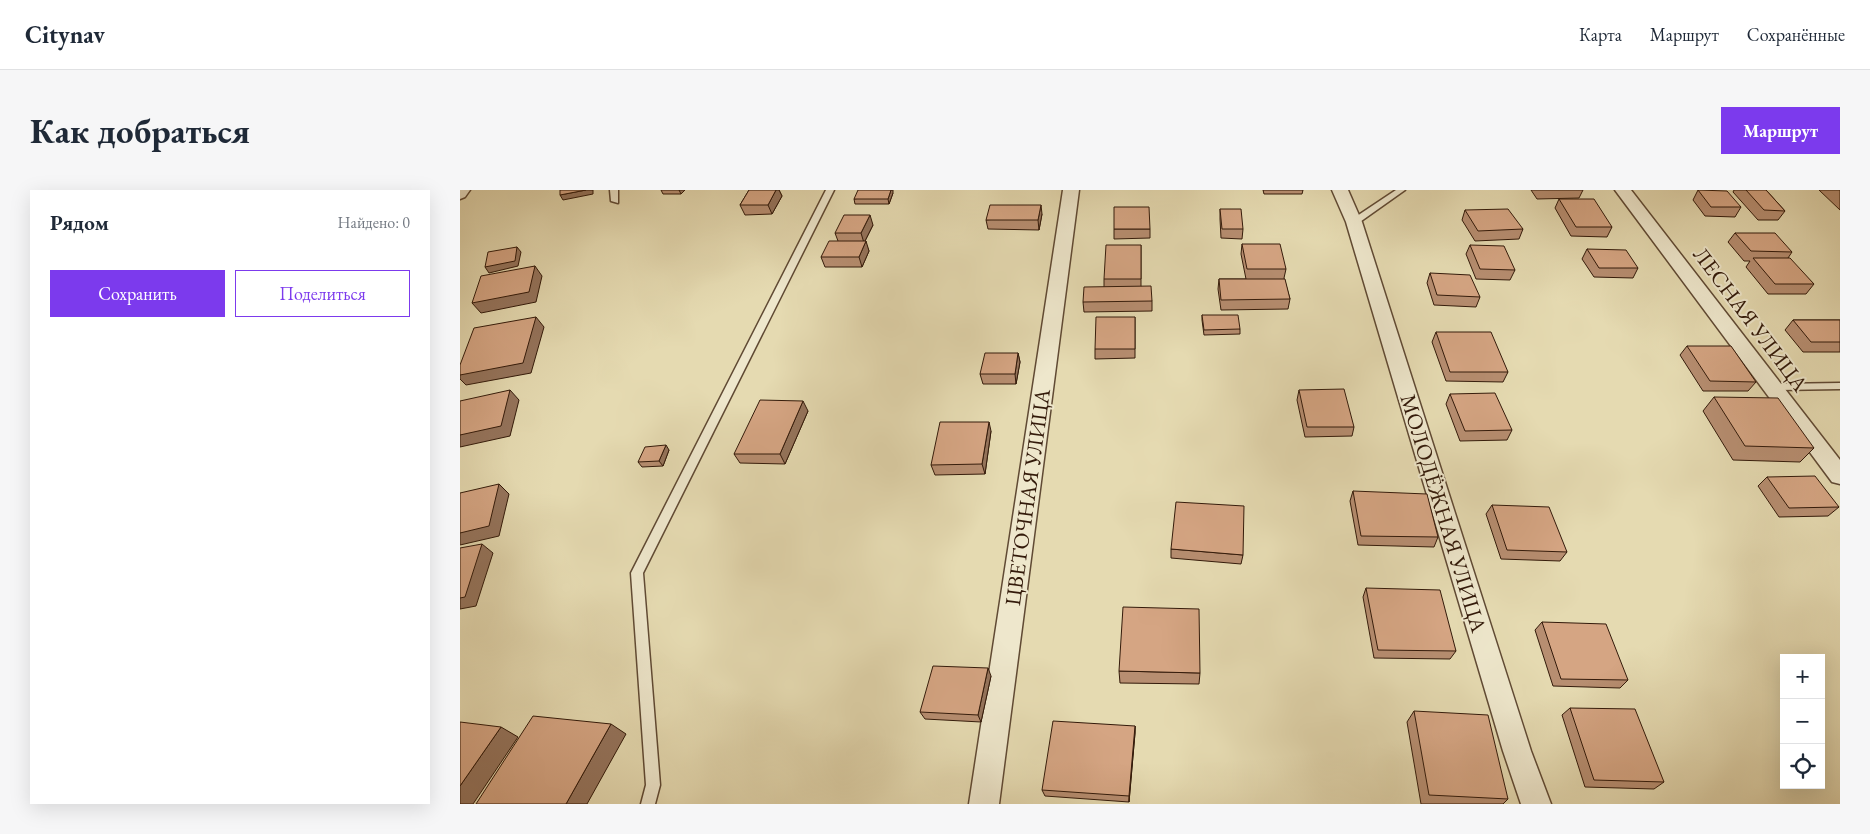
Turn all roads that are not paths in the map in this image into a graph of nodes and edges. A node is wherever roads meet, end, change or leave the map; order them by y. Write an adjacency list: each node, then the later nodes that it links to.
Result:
1 (462, 190): 8 (street)
2 (614, 190): 9 (lane)
3 (830, 190): 14 (lane)
4 (1071, 190): 15 (street, ЦВЕТОЧНАЯ УЛИЦА)
5 (1340, 190): 10 (street, МОЛОДЁЖНАЯ УЛИЦА)
6 (1401, 190): 10 (lane)
7 (1623, 190): 12 (street, ЛЕСНАЯ УЛИЦА)
8 (460, 194)
9 (615, 201)
10 (1354, 222): 16 (street, МОЛОДЁЖНАЯ УЛИЦА)
11 (1840, 386): 12 (lane)
12 (1772, 387): 13 (street, ЛЕСНАЯ УЛИЦА)
13 (1840, 476)
14 (648, 804)
15 (984, 804)
16 (1536, 804)

